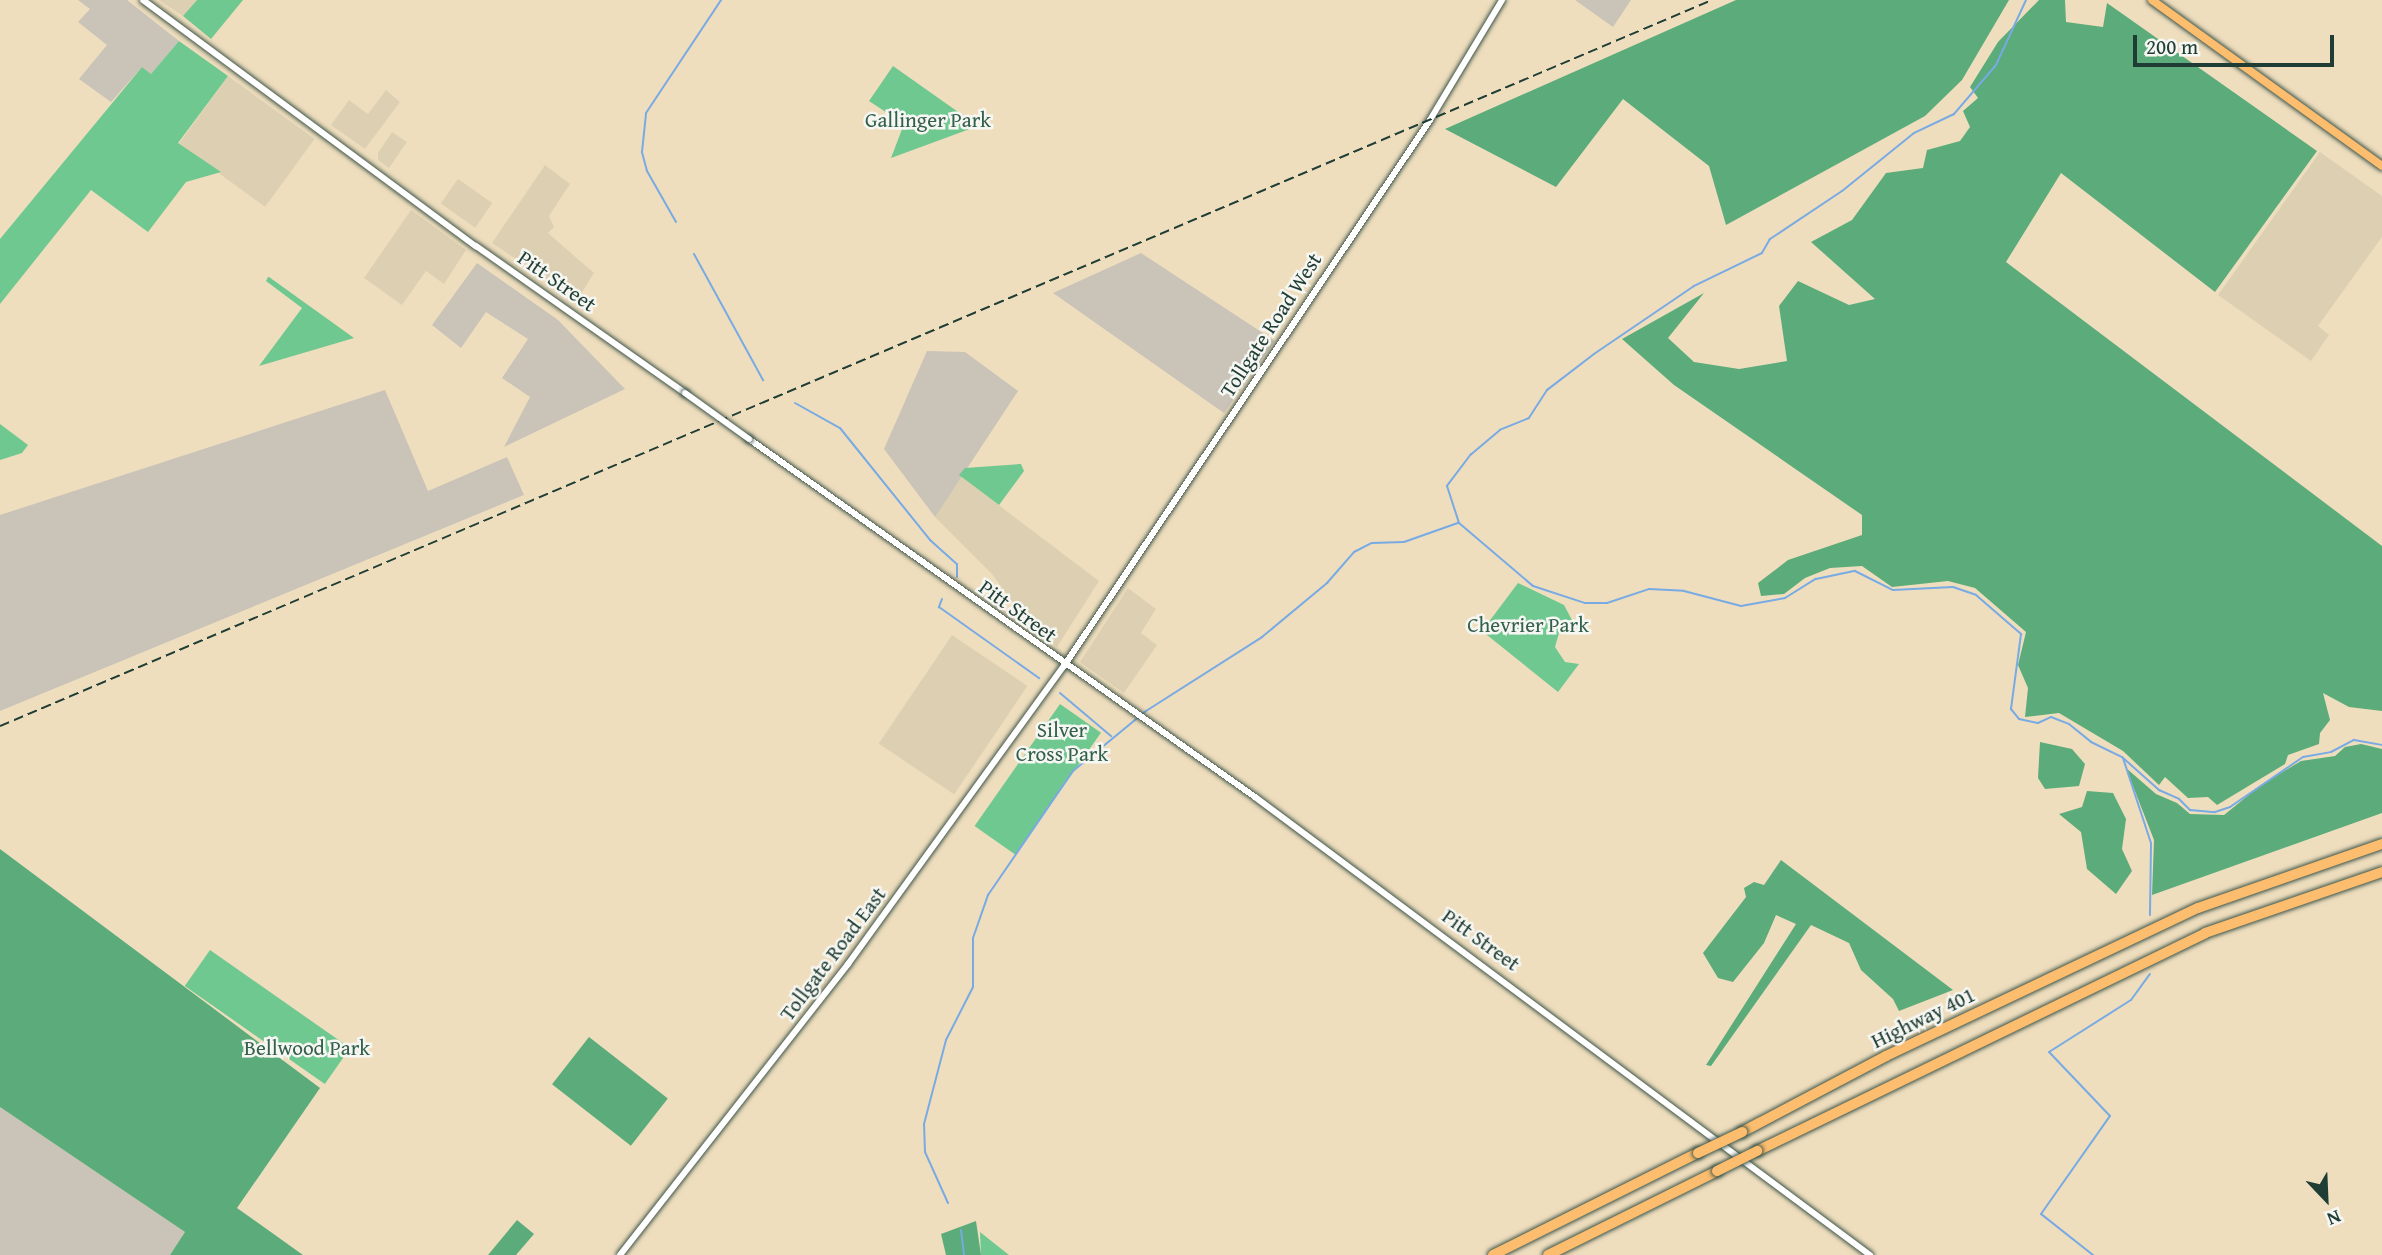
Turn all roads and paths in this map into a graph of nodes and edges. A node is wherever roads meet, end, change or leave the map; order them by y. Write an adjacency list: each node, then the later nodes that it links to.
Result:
1 (143, 0): 5 (street, Pitt Street, bridge)
2 (1502, 0): 5 (street, Tollgate Road West)
3 (2152, 0): 4 (main road)
4 (2382, 166)
5 (1064, 666): 8 (street, Tollgate Road East); 11 (street, Pitt Street)
6 (2382, 844): 9 (highway, Highway 401, bridge)
7 (2382, 872): 10 (highway, bridge)
8 (620, 1255)
9 (1493, 1255)
10 (1548, 1255)
11 (1870, 1255)

